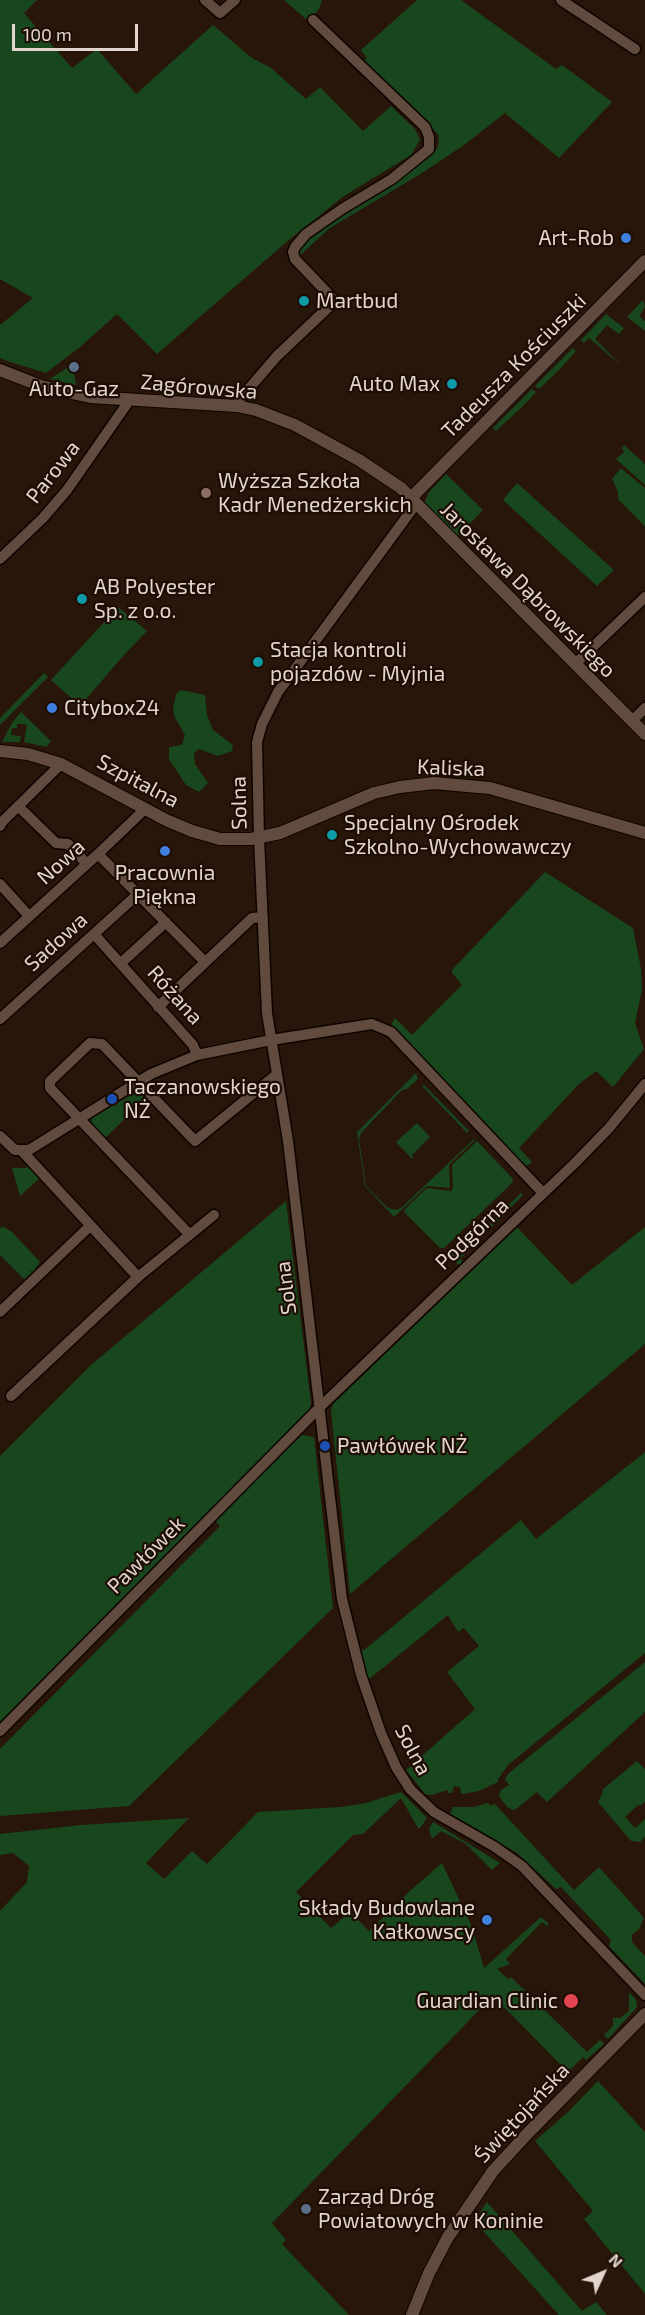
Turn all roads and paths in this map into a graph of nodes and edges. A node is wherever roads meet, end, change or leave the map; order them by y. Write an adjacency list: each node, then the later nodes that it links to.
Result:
1 (205, 0): 2 (street)
2 (235, 0)
3 (561, 0): 5 (street)
4 (581, 0): 5 (street)
5 (574, 9): 7 (street)
6 (313, 20): 11 (street)
7 (635, 49)
8 (645, 261): 12 (street, Tadeusza Kościuszki)
9 (0, 370): 10 (street, Zagórowska)
10 (129, 401): 11 (street, Zagórowska); 13 (street, Parowa)
11 (237, 406): 12 (street, Zagórowska)
12 (413, 501): 15 (street, Jarosława Dąbrowskiego); 25 (street, Solna)
13 (0, 559)
14 (645, 597): 15 (street)
15 (575, 664): 17 (street, Jarosława Dąbrowskiego)
16 (645, 708): 17 (street)
17 (632, 721): 18 (street, Jarosława Dąbrowskiego)
18 (645, 734)
19 (0, 751): 20 (street, Szpitalna)
20 (61, 764): 21 (street); 22 (street, Szpitalna)
21 (18, 806): 23 (street); 27 (street)
22 (146, 808): 25 (street, Szpitalna); 26 (street, Nowa)
23 (0, 826)
24 (645, 833): 25 (street, Kaliska)
25 (259, 838): 31 (street, Solna)
26 (98, 854): 27 (street, Nowa); 29 (street)
27 (87, 864): 30 (street, Nowa)
28 (0, 884): 30 (street)
29 (138, 894): 32 (street); 33 (street, Sadowa)
30 (30, 916): 34 (street, Nowa)
31 (262, 917): 35 (street); 39 (street, Solna)
32 (166, 922): 35 (street); 36 (street, Różana)
33 (94, 934): 36 (street, Różana); 38 (street, Sadowa)
34 (0, 943)
35 (205, 962): 37 (street)
36 (121, 963): 37 (street, Różana)
37 (158, 1008): 40 (street, Różana)
38 (0, 1019)
39 (271, 1040): 40 (street); 41 (street, Solna); 47 (street)
40 (197, 1055): 42 (street)
41 (277, 1074): 42 (street); 54 (street, Solna)
42 (140, 1081): 44 (street); 44 (street)
43 (645, 1084): 47 (street, Podgórna)
44 (80, 1119): 46 (street); 50 (street)
45 (0, 1136): 46 (street)
46 (22, 1151): 49 (street)
47 (543, 1193): 54 (street, Podgórna)
48 (214, 1215): 50 (street)
49 (90, 1226): 51 (street); 52 (street)
50 (189, 1234): 51 (street)
51 (138, 1277): 53 (street)
52 (0, 1312)
53 (11, 1396)
54 (320, 1407): 55 (street, Pawłówek); 56 (street, Solna)
55 (0, 1731)
56 (645, 1995)
57 (645, 2014): 58 (street, Świętojańska)
58 (412, 2315)

